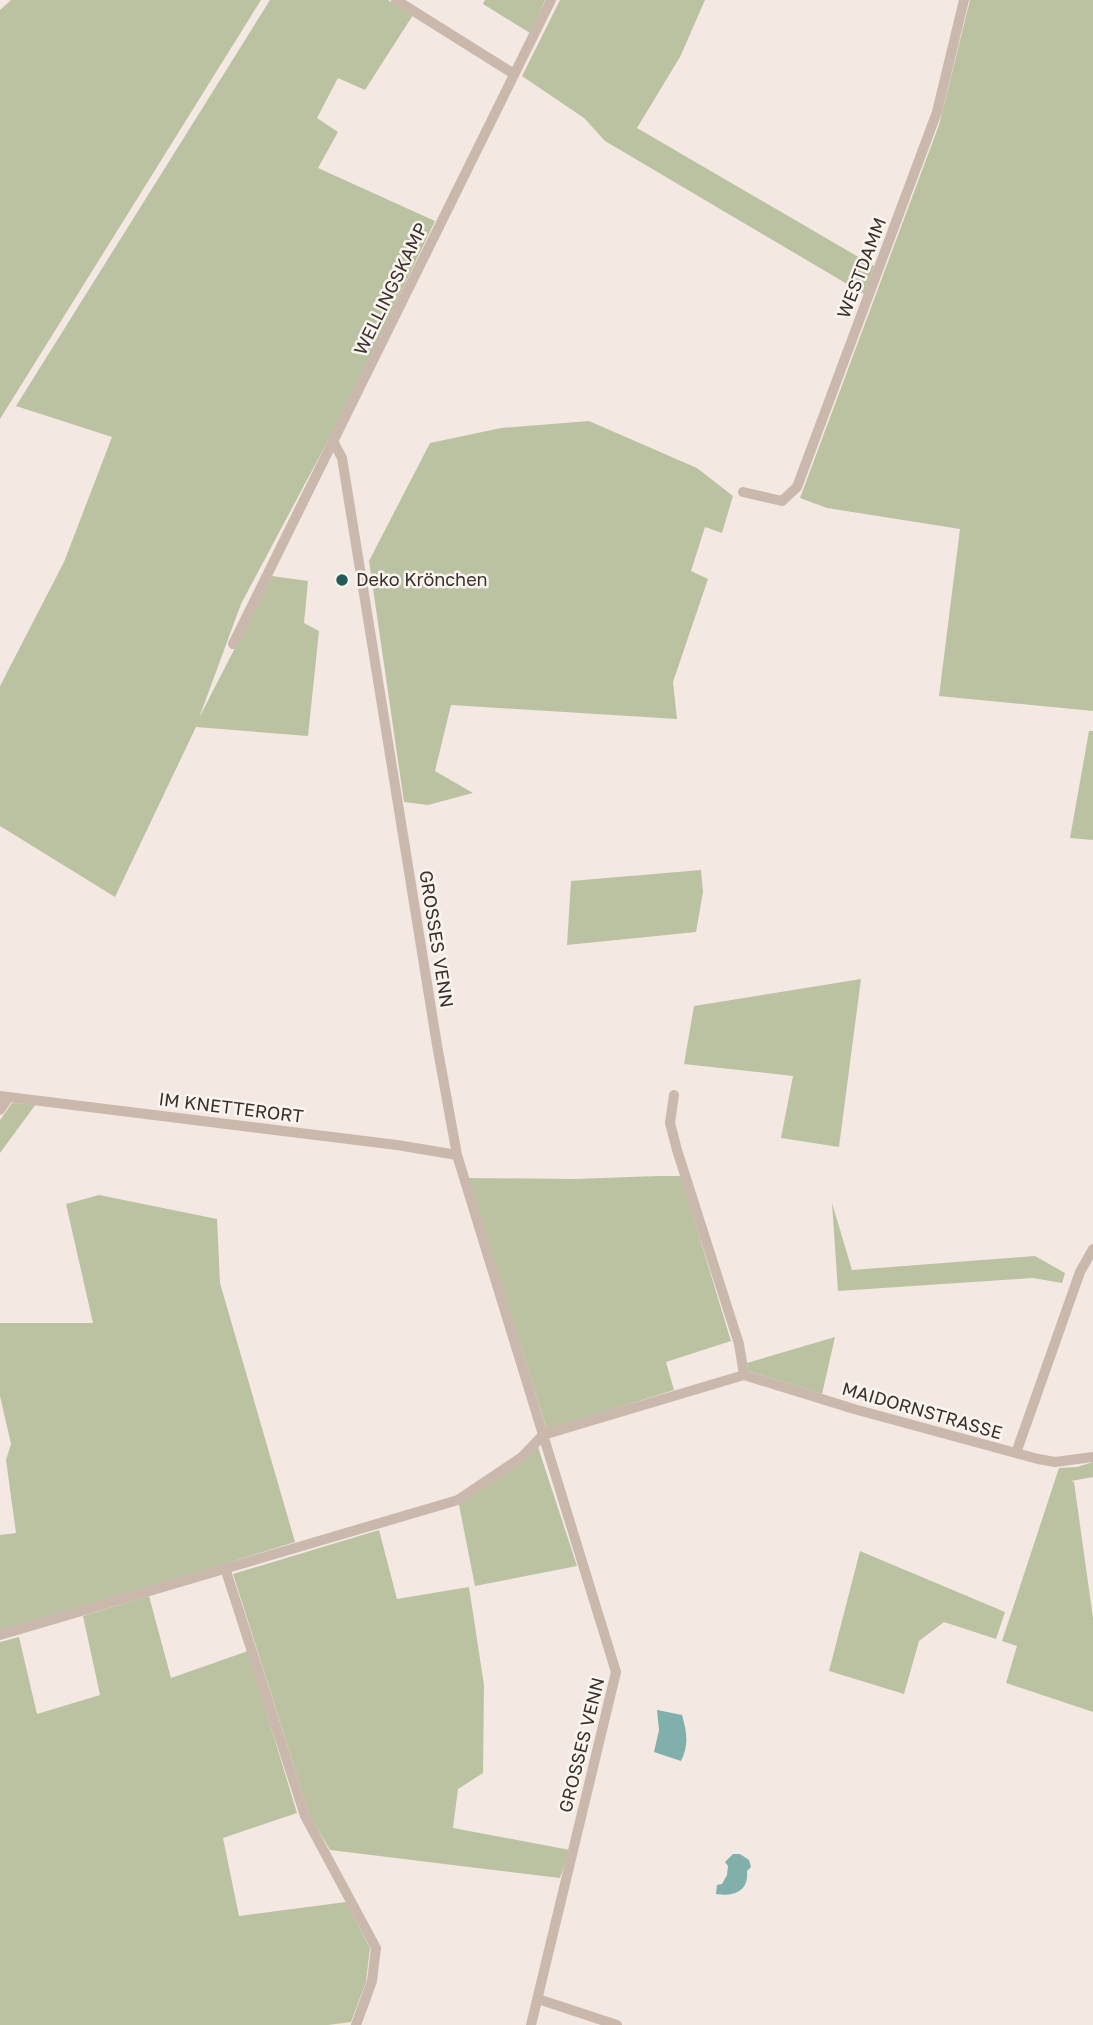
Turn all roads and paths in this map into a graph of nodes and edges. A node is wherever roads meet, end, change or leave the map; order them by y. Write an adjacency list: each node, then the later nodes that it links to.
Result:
1 (396, 0): 4 (street)
2 (551, 0): 4 (street, WELLINGSKAMP)
3 (964, 0): 6 (street, WESTDAMM)
4 (514, 74): 5 (street, WELLINGSKAMP)
5 (332, 441): 7 (street, WELLINGSKAMP); 11 (street, GROSSES VENN)
6 (743, 492)
7 (233, 644)
8 (674, 1095): 13 (street)
9 (4, 1096): 10 (street); 11 (street, IM KNETTERORT)
10 (0, 1110)
11 (457, 1155): 14 (street, GROSSES VENN)
12 (1093, 1249): 15 (street)
13 (744, 1375): 14 (street); 15 (street, MAIDORNSTRASSE)
14 (543, 1435): 17 (street); 19 (street, GROSSES VENN)
15 (1016, 1453): 16 (street, MAIDORNSTRASSE)
16 (1093, 1457)
17 (225, 1568): 18 (street); 20 (street)
18 (0, 1635)
19 (537, 1999): 21 (street, GROSSES VENN); 22 (street)
20 (356, 2025)
21 (531, 2025)
22 (617, 2025)

